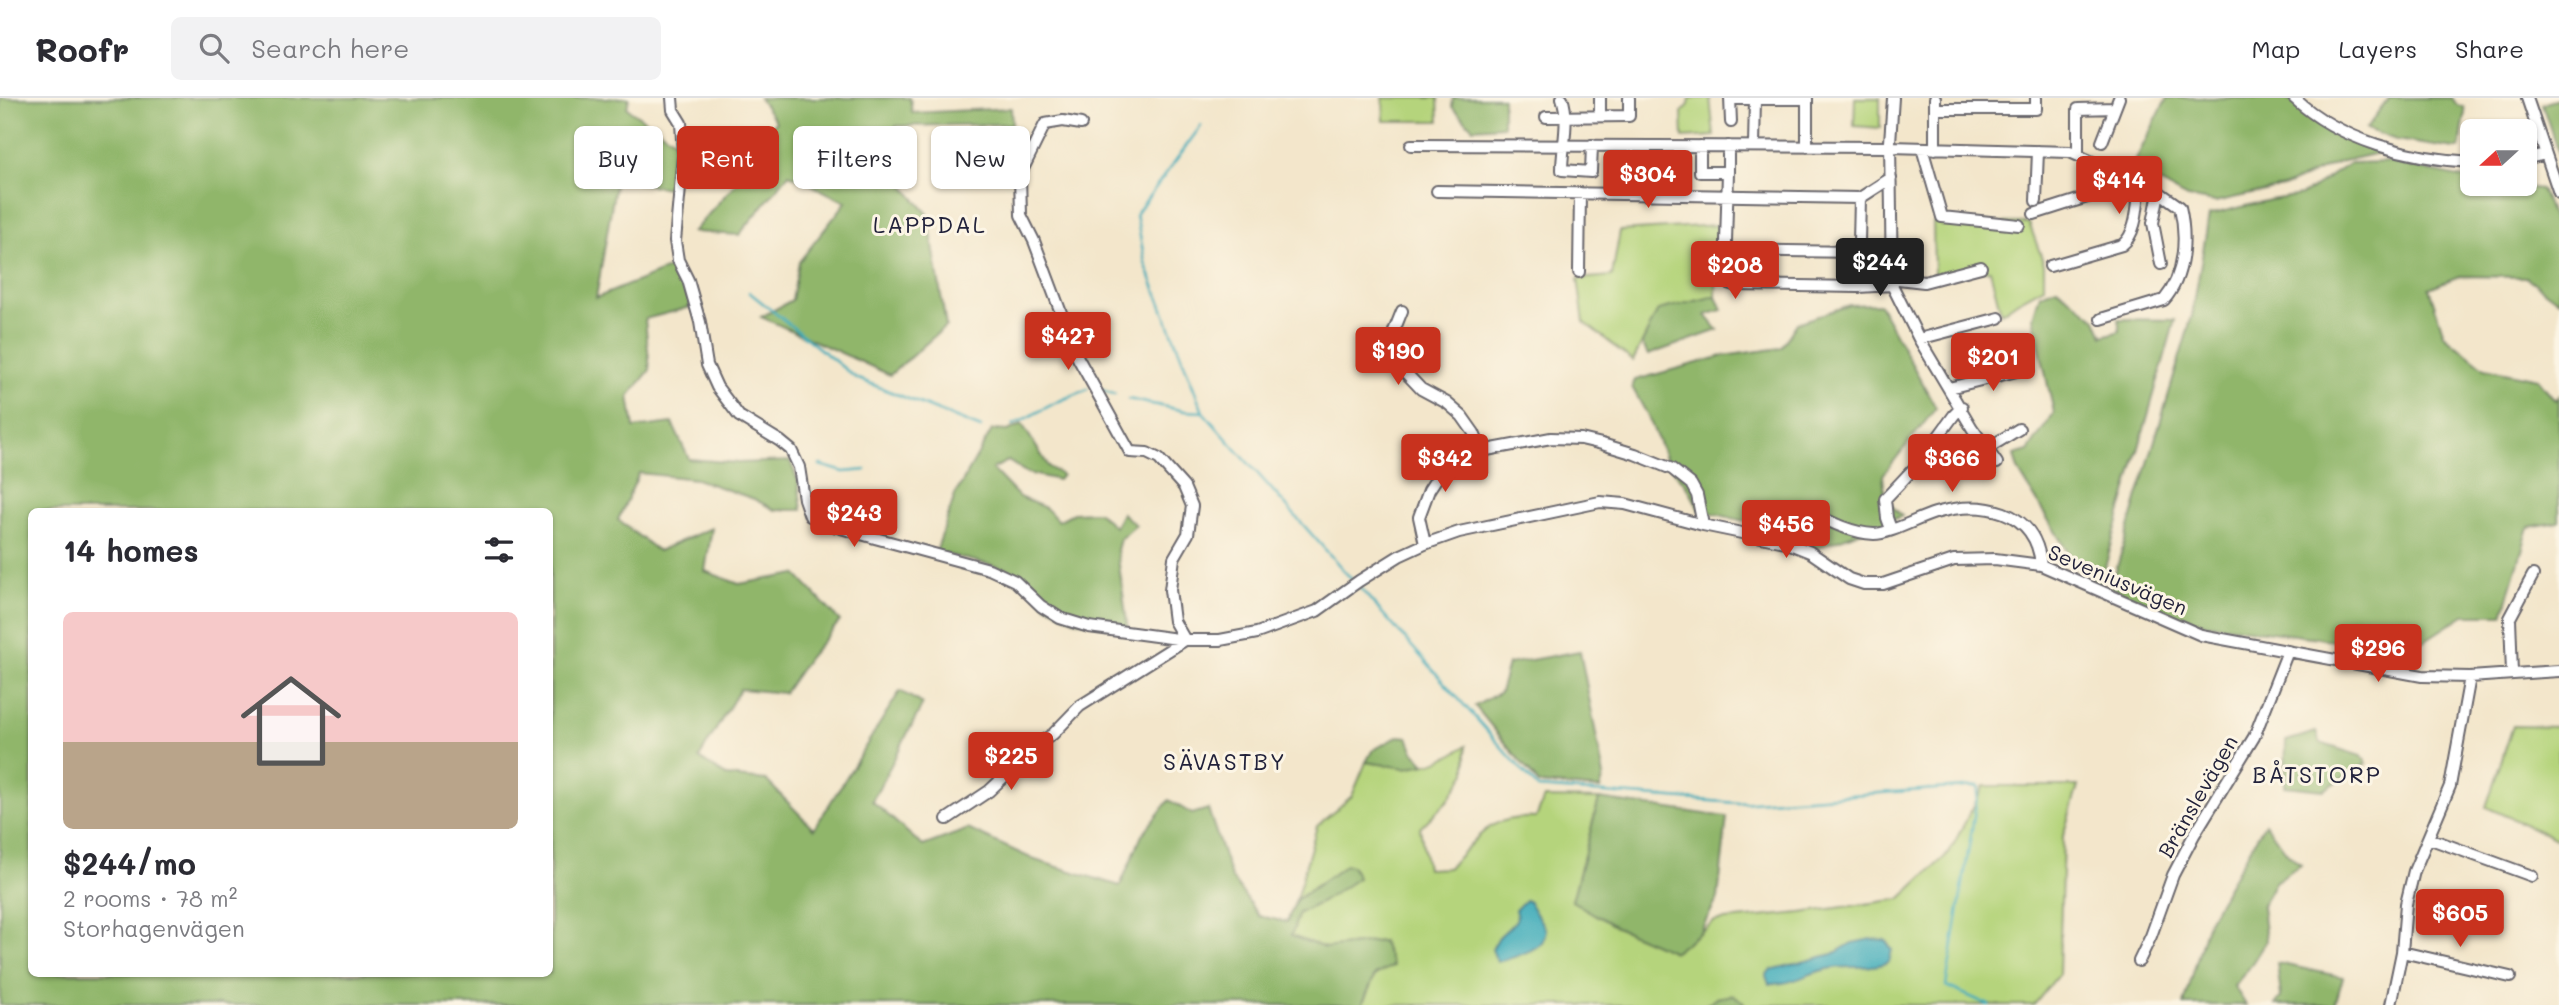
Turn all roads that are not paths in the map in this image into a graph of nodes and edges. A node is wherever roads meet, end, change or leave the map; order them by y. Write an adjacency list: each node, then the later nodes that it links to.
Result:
1 (672, 98): 79 (street, Seveniusvägen)
2 (1562, 98): 17 (street)
3 (1600, 98): 18 (street)
4 (1629, 98): 18 (street)
5 (1807, 98): 12 (street); 29 (street)
6 (1893, 98): 30 (street)
7 (2036, 98): 15 (street)
8 (2071, 98): 16 (street)
9 (2294, 98): 37 (street)
10 (2527, 98): 34 (street)
11 (1731, 99): 12 (street); 20 (street)
12 (1755, 99): 28 (street)
13 (2117, 103): 16 (street); 22 (street)
14 (1935, 104): 15 (street); 32 (street)
15 (1987, 104)
16 (2078, 109): 35 (street)
17 (1566, 115): 18 (street); 19 (street); 24 (street)
18 (1600, 116)
19 (1546, 117)
20 (1731, 122)
21 (1081, 124): 79 (street)
22 (2102, 142)
23 (1411, 145): 24 (street)
24 (1562, 145): 25 (street); 38 (street)
25 (1592, 145): 26 (street); 39 (street)
26 (1700, 146): 27 (street); 40 (street)
27 (1728, 146): 28 (street); 40 (street)
28 (1754, 146): 29 (street)
29 (1807, 146): 30 (street)
30 (1891, 147): 31 (street); 42 (street)
31 (1922, 148): 32 (street); 53 (street)
32 (1935, 149): 33 (street)
33 (2038, 151): 35 (street); 51 (street)
34 (2545, 154): 36 (street); 48 (street)
35 (2078, 155): 41 (street)
36 (2538, 156)
37 (2460, 161)
38 (1562, 170): 39 (street); 45 (street)
39 (1591, 170): 47 (street)
40 (1728, 172): 49 (street)
41 (2118, 174): 43 (street); 52 (street)
42 (1891, 178): 50 (street); 60 (street)
43 (2140, 184): 46 (street); 57 (street)
44 (1437, 191): 45 (street)
45 (1562, 192): 47 (street)
46 (2159, 192): 56 (street); 64 (street)
47 (1585, 193): 49 (street); 59 (street)
48 (2559, 193)
49 (1728, 195): 50 (street); 54 (street)
50 (1860, 198): 55 (street)
51 (2036, 201)
52 (2034, 214)
53 (2019, 225)
54 (1726, 250): 55 (street); 61 (street)
55 (1858, 253): 61 (street)
56 (2161, 264)
57 (2050, 266)
58 (1981, 267): 60 (street)
59 (1579, 272)
60 (1891, 282): 61 (street); 65 (street)
61 (1857, 288)
62 (1402, 311): 71 (street)
63 (1999, 318): 65 (street)
64 (2101, 319)
65 (1920, 339): 67 (street)
66 (2029, 368): 67 (street)
67 (1949, 388): 68 (street)
68 (1962, 407): 70 (street); 75 (street)
69 (2020, 429): 70 (street)
70 (1988, 448): 72 (street)
71 (1476, 452): 74 (street); 76 (street)
72 (1997, 463)
73 (1808, 511): 75 (street)
74 (1703, 525): 76 (street, Seveniusvägen); 77 (street, Seveniusvägen)
75 (1891, 529): 77 (street)
76 (1425, 544): 79 (street, Seveniusvägen)
77 (2042, 565): 80 (street, Seveniusvägen)
78 (2533, 575): 82 (street)
79 (1185, 640): 84 (street)
80 (2288, 652): 83 (street, Seveniusvägen); 88 (street, Bränslevägen)
81 (2559, 671): 82 (street, Seveniusvägen)
82 (2512, 673): 83 (street, Seveniusvägen)
83 (2470, 677): 85 (street)
84 (947, 820)
85 (2428, 838): 86 (street); 87 (street)
86 (2532, 876)
87 (2402, 952): 89 (street); 90 (street)
88 (2139, 961)
89 (2510, 977)
90 (2391, 1005)

